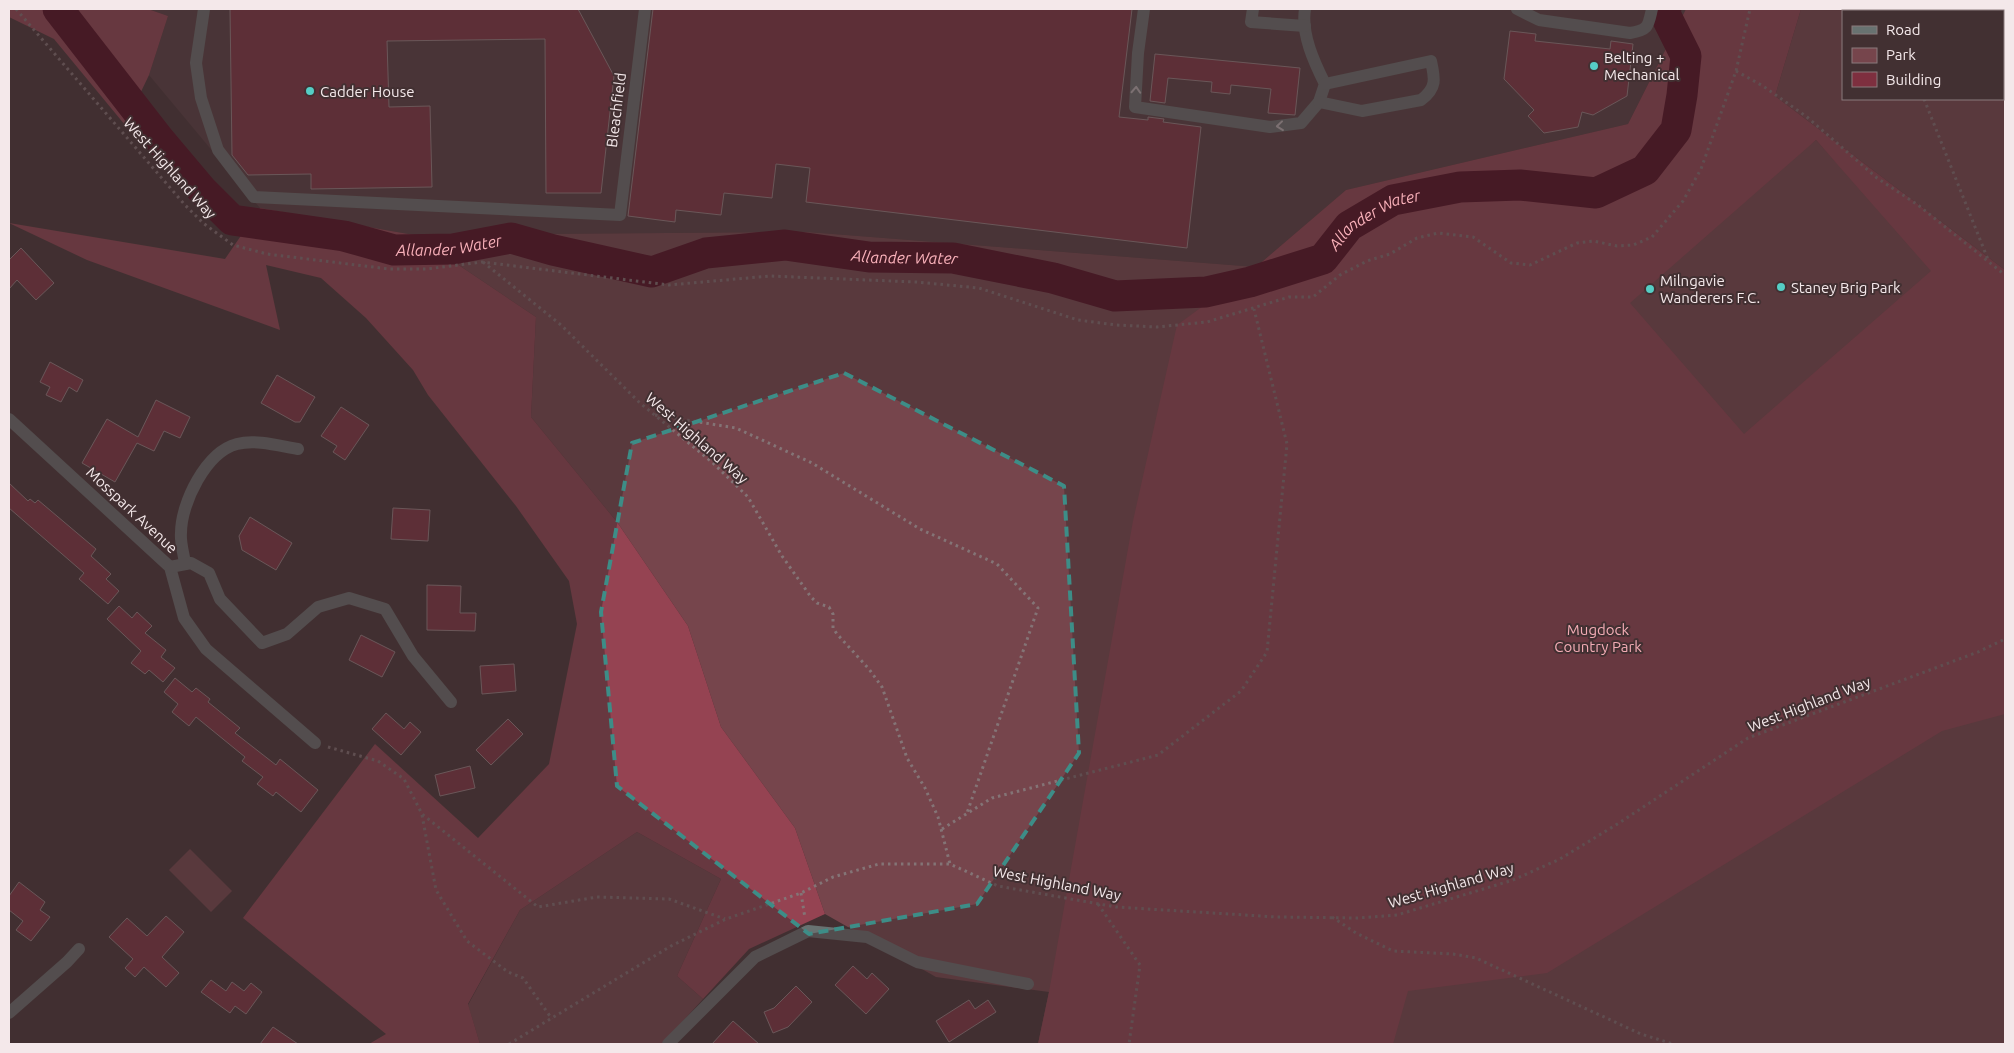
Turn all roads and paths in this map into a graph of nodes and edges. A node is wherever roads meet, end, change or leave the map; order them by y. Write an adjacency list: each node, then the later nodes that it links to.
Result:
1 (16, 9): 15 (path, West Highland Way)
2 (204, 9): 3 (street, Bleachfield)
3 (645, 9)
4 (1144, 9): 14 (street, one-way to 4)
5 (1253, 9): 10 (street)
6 (1305, 9): 10 (street)
7 (1517, 9): 8 (street)
8 (1652, 9)
9 (1750, 9): 11 (path)
10 (1305, 26): 12 (street)
11 (1736, 71): 16 (path); 18 (path)
12 (1325, 84): 14 (street); 14 (street)
13 (1924, 100): 16 (path)
14 (1319, 102)
15 (482, 262): 18 (path); 19 (path, West Highland Way)
16 (1989, 262): 17 (path)
17 (2005, 275)
18 (1254, 308): 28 (path)
19 (654, 415): 28 (path); 29 (path, West Highland Way)
20 (9, 419): 23 (street, Mosspark Avenue)
21 (298, 449): 22 (street)
22 (185, 564): 23 (street); 25 (street)
23 (170, 567): 26 (street, Mosspark Avenue)
24 (2005, 639): 33 (path, West Highland Way)
25 (451, 702)
26 (315, 743): 27 (path)
27 (422, 814): 34 (path); 39 (path)
28 (967, 814): 29 (path)
29 (942, 829): 30 (path, West Highland Way)
30 (950, 864): 31 (path); 32 (path, West Highland Way)
31 (801, 893): 34 (path); 35 (path)
32 (1098, 904): 33 (path, West Highland Way); 42 (path)
33 (1331, 916): 43 (path)
34 (726, 918): 39 (path)
35 (808, 931): 37 (street); 41 (street)
36 (79, 949): 38 (street)
37 (1028, 984)
38 (9, 1013)
39 (552, 1020): 40 (path)
40 (509, 1044)
41 (668, 1044)
42 (1129, 1044)
43 (1673, 1044)

